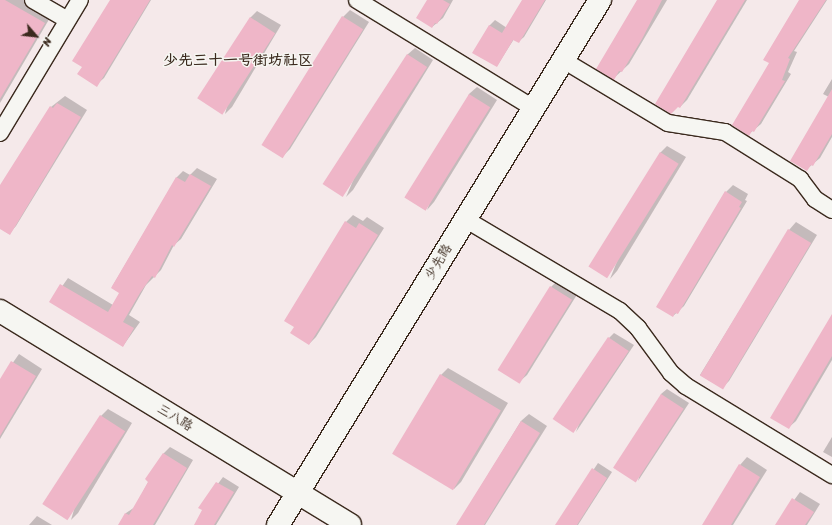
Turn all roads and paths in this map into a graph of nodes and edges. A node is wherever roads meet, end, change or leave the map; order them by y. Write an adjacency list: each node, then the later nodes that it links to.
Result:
1 (33, 0): 5 (street)
2 (80, 0): 5 (street)
3 (357, 0): 7 (street)
4 (600, 0): 6 (main road, 少先路)
5 (67, 20): 8 (street)
6 (563, 60): 7 (main road, 少先路); 9 (street)
7 (534, 108): 10 (main road, 少先路)
8 (0, 133)
9 (832, 210)
10 (465, 219): 12 (street); 13 (main road, 少先路)
11 (0, 311): 13 (main road, 三八路)
12 (832, 475)
13 (298, 493): 14 (main road, 少先路); 15 (main road, 三八路)
14 (278, 525)
15 (350, 525)

